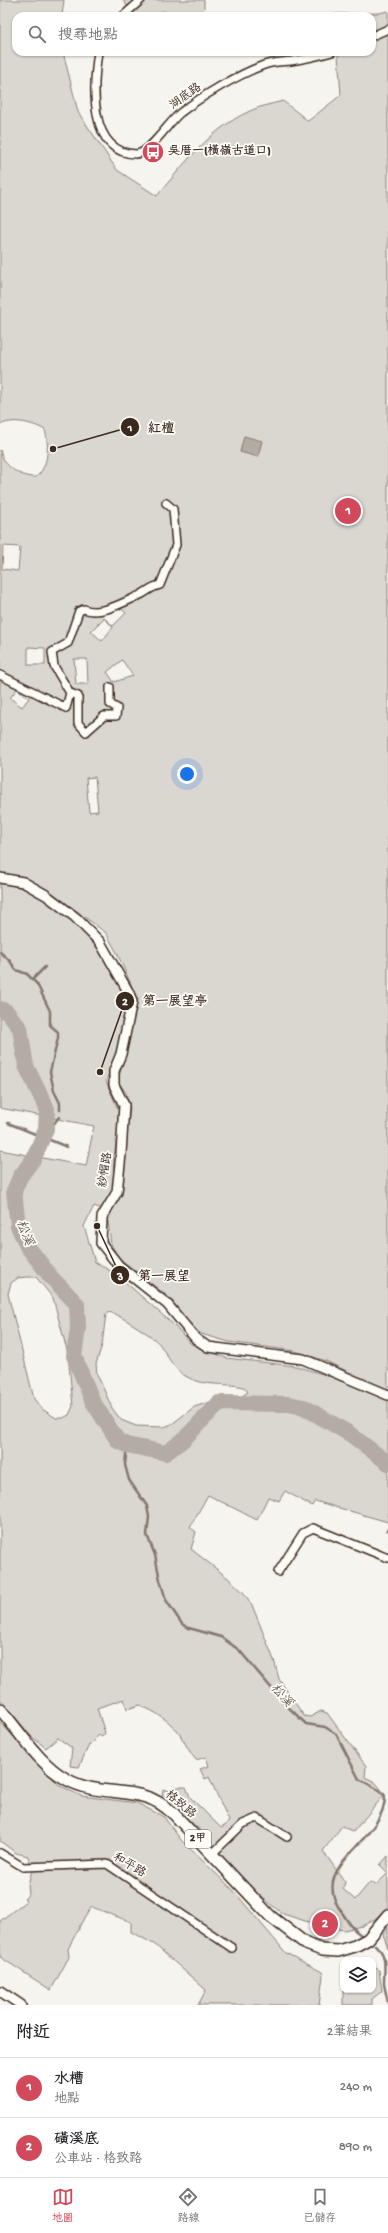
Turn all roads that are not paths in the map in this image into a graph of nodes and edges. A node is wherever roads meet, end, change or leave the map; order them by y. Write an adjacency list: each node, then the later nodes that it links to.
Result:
1 (141, 0): 2 (street)
2 (128, 12)
3 (388, 28): 4 (street)
4 (376, 34)
5 (98, 56): 6 (street, 湖底路)
6 (319, 56)
7 (166, 503): 10 (street)
8 (0, 675): 10 (street)
9 (110, 687): 10 (street)
10 (70, 693)
11 (0, 878): 12 (street, 紗帽路)
12 (388, 1395)
13 (388, 1558): 14 (street)
14 (278, 1572)
15 (0, 1709): 18 (main road, 格致路 / 2甲)
16 (286, 1837): 18 (street)
17 (0, 1853): 20 (street, 和平路)
18 (212, 1854): 19 (main road, 格致路 / 2甲)
19 (388, 1915)
20 (232, 1948)
21 (0, 1991): 22 (street)
22 (21, 2005)

